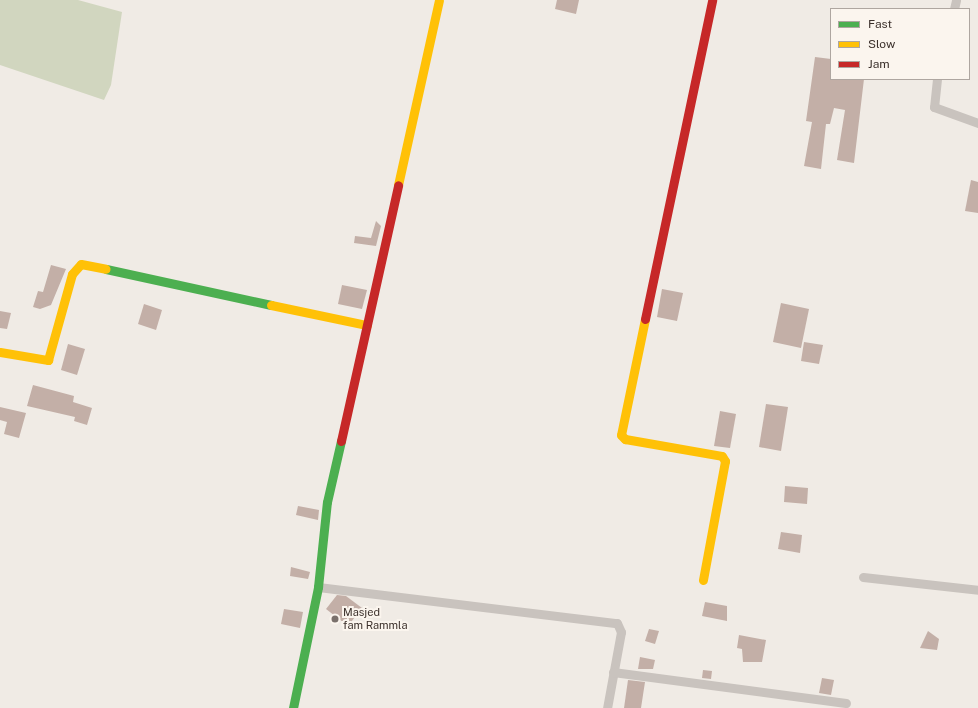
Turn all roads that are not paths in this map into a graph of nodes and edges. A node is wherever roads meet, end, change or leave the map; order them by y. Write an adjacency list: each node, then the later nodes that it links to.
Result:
1 (439, 0): 5 (street)
2 (712, 0): 8 (street)
3 (937, 80): 4 (street)
4 (978, 123)
5 (367, 325): 6 (street); 9 (street)
6 (0, 352)
7 (863, 577): 10 (street)
8 (703, 580)
9 (318, 587): 11 (street); 13 (street)
10 (978, 590)
11 (613, 672): 12 (street); 14 (street)
12 (846, 703)
13 (293, 708)
14 (607, 708)

